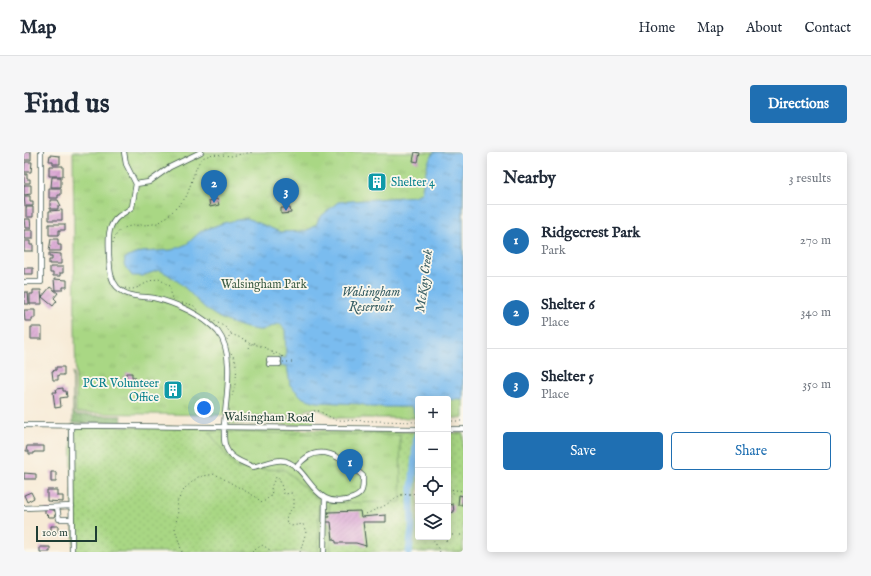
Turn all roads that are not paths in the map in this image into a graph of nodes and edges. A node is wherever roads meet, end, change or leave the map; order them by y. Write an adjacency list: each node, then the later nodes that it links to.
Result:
1 (41, 152): 5 (street)
2 (124, 152): 4 (street)
3 (201, 152): 4 (street)
4 (136, 184): 10 (street)
5 (24, 282)
6 (278, 361): 7 (street)
7 (269, 362)
8 (24, 425): 9 (street, Walsingham Road)
9 (71, 425): 10 (street, Walsingham Road); 16 (street)
10 (224, 427): 11 (street, Walsingham Road); 14 (street)
11 (415, 429)
12 (451, 429): 13 (street)
13 (463, 429)
14 (296, 468): 15 (street); 15 (street)
15 (325, 498): 21 (street)
16 (72, 506): 17 (street); 19 (street)
17 (57, 507): 18 (street); 19 (street)
18 (24, 508)
19 (72, 519): 20 (street)
20 (72, 552)
21 (324, 552)

